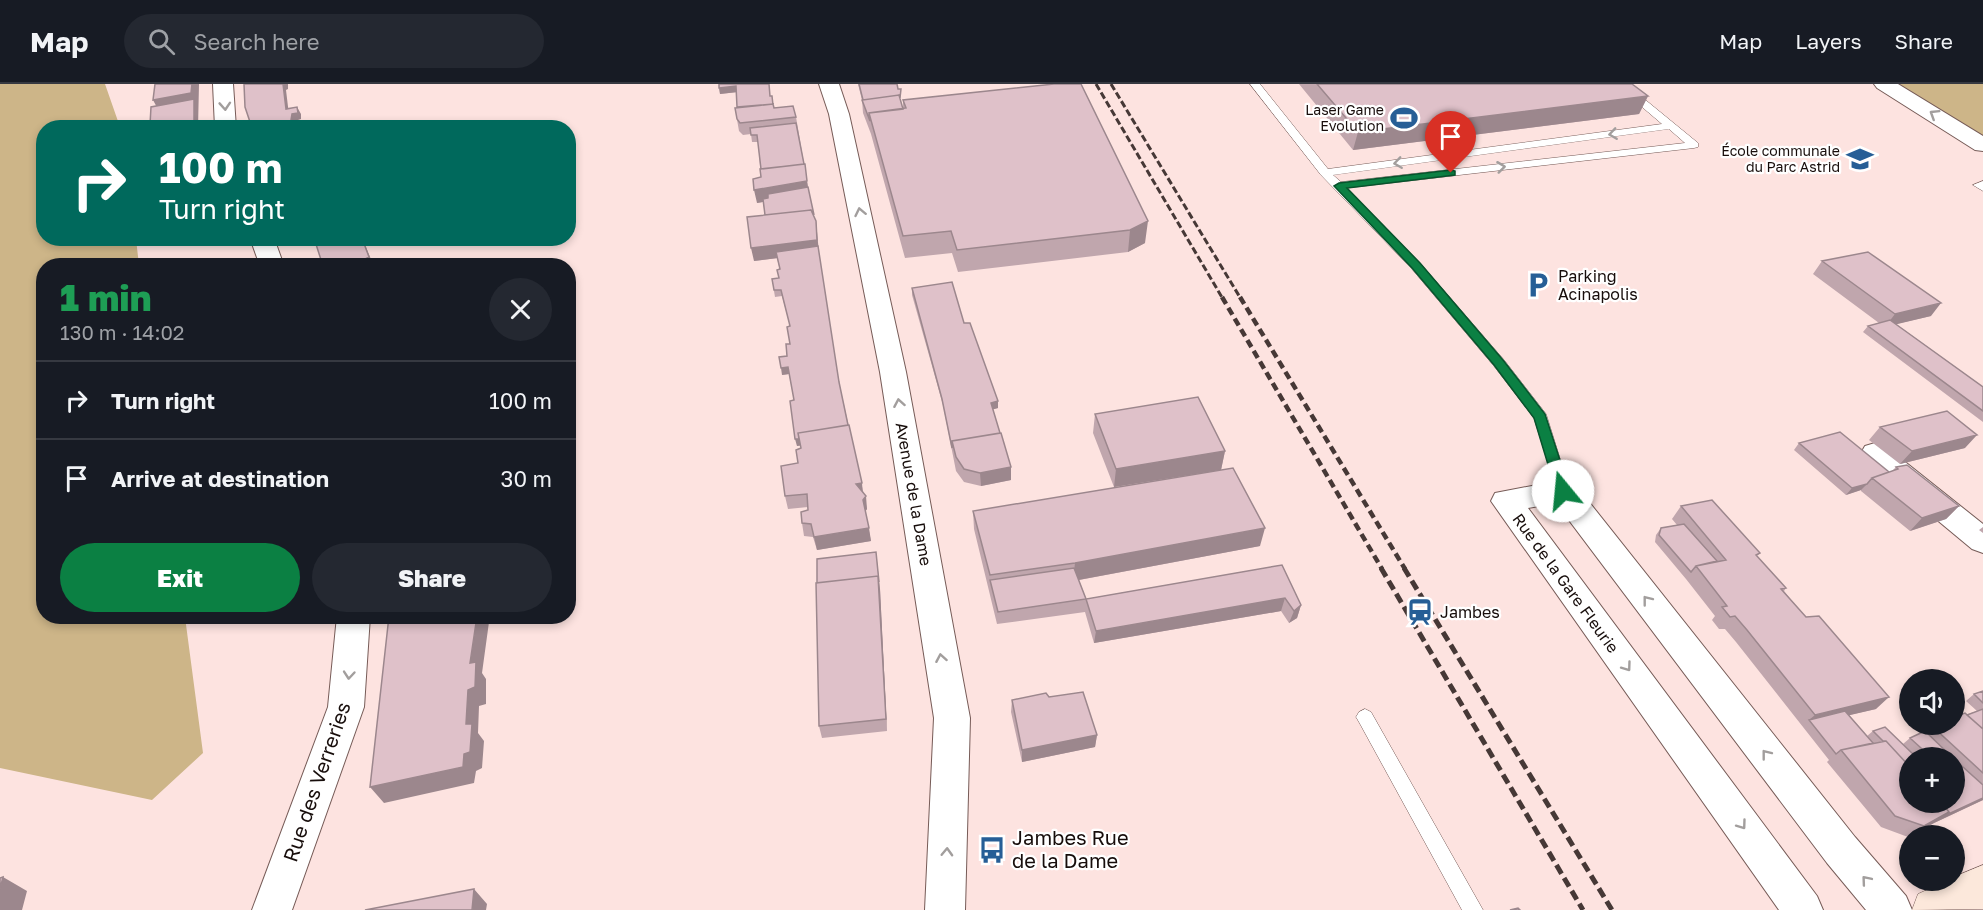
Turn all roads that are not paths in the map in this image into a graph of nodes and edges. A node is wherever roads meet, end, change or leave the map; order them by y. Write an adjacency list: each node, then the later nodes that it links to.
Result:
1 (223, 84): 6 (street, one-way to 6)
2 (829, 84): 18 (street, Avenue de la Dame, one-way to 2)
3 (1255, 84): 9 (lane)
4 (1620, 84): 7 (lane)
5 (1884, 84): 8 (street, one-way to 5)
6 (225, 120)
7 (1671, 126): 9 (lane, one-way to 9); 10 (lane, one-way to 7)
8 (1983, 145)
9 (1325, 173): 10 (lane)
10 (1339, 186): 12 (lane)
11 (1875, 453): 13 (street)
12 (1563, 491): 20 (street, Rue de la Gare Fleurie, one-way to 20); 21 (street, one-way to 12)
13 (1983, 541)
14 (353, 624): 17 (street, Rue des Verreries, one-way to 17)
15 (1365, 717): 19 (lane)
16 (1981, 890): 22 (main road)
17 (272, 910)
18 (945, 910)
19 (1473, 910)
20 (1803, 910)
21 (1892, 910)
22 (1934, 910)

